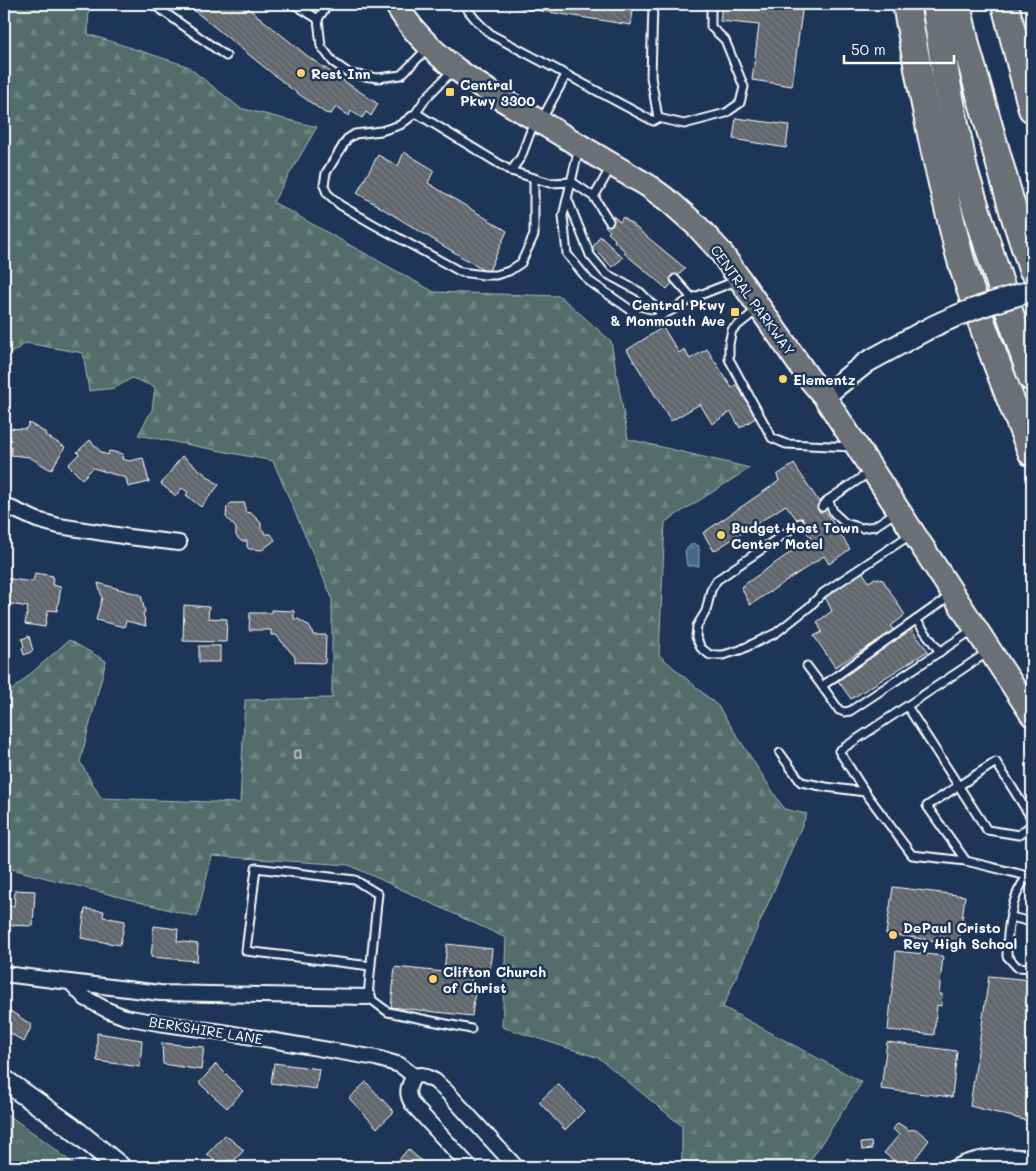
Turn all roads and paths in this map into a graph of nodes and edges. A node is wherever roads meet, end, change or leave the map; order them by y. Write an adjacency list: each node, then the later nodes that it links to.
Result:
1 (153, 4): 14 (lane)
2 (294, 4): 12 (lane)
3 (328, 4): 12 (lane)
4 (396, 4): 13 (main road, CENTRAL PARKWAY)
5 (464, 4): 16 (lane)
6 (653, 4): 19 (lane)
7 (711, 4): 19 (lane)
8 (906, 4): 39 (highway)
9 (935, 4): 36 (highway)
10 (958, 4): 29 (highway)
11 (1010, 11): 17 (highway)
12 (318, 19): 13 (lane)
13 (430, 47): 15 (main road, CENTRAL PARKWAY)
14 (226, 56)
15 (455, 68): 18 (lane); 20 (main road, CENTRAL PARKWAY)
16 (566, 75): 19 (lane); 20 (lane)
17 (1032, 109)
18 (416, 114): 23 (lane); 24 (lane)
19 (658, 118)
20 (537, 120): 21 (main road, CENTRAL PARKWAY); 23 (lane)
21 (579, 145): 22 (main road, CENTRAL PARKWAY); 25 (lane)
22 (612, 164): 26 (lane); 31 (main road, CENTRAL PARKWAY)
23 (510, 171): 24 (lane)
24 (534, 178): 25 (lane)
25 (572, 182): 26 (lane); 27 (lane)
26 (594, 197): 28 (lane)
27 (568, 200): 35 (lane); 35 (lane)
28 (609, 222)
29 (1032, 269)
30 (675, 279): 33 (lane)
31 (740, 279): 33 (lane); 34 (main road, CENTRAL PARKWAY)
32 (1032, 291): 37 (street, bridge)
33 (692, 298): 35 (lane)
34 (760, 308): 37 (main road, CENTRAL PARKWAY); 38 (lane)
35 (663, 315)
36 (1032, 378)
37 (824, 396): 38 (main road, CENTRAL PARKWAY)
38 (857, 448): 40 (main road, CENTRAL PARKWAY)
39 (1032, 453)
40 (872, 470): 41 (lane); 44 (main road, CENTRAL PARKWAY)
41 (828, 500): 43 (lane); 44 (lane)
42 (4, 505): 47 (street)
43 (822, 508)
44 (898, 511): 46 (main road, CENTRAL PARKWAY)
45 (800, 523): 46 (lane)
46 (913, 533): 48 (main road, CENTRAL PARKWAY)
47 (179, 543)
48 (953, 594): 49 (lane); 50 (main road, CENTRAL PARKWAY)
49 (916, 620): 52 (lane); 54 (lane)
50 (975, 628): 51 (main road, CENTRAL PARKWAY); 52 (lane)
51 (990, 651): 55 (lane); 56 (main road, CENTRAL PARKWAY)
52 (940, 652): 54 (lane)
53 (807, 666): 54 (lane)
54 (822, 686)
55 (907, 706): 58 (lane); 59 (lane)
56 (1032, 716)
57 (780, 753): 59 (lane)
58 (959, 786): 60 (lane); 61 (lane); 62 (lane)
59 (866, 792): 62 (lane)
60 (1032, 819)
61 (1032, 824)
62 (966, 861): 63 (lane)
63 (1030, 875): 64 (lane)
64 (1011, 917): 65 (lane); 67 (lane)
65 (1032, 922)
66 (371, 966): 66 (lane); 70 (lane)
67 (1032, 968)
68 (4, 974): 69 (street)
69 (72, 984): 70 (street); 72 (street, BERKSHIRE LANE)
70 (368, 997): 71 (lane)
71 (471, 1029)
72 (414, 1076): 76 (street); 77 (street, BERKSHIRE LANE)
73 (4, 1080): 75 (street)
74 (1032, 1158): 78 (street)
75 (120, 1167)
76 (470, 1167)
77 (516, 1167)
78 (956, 1167)

